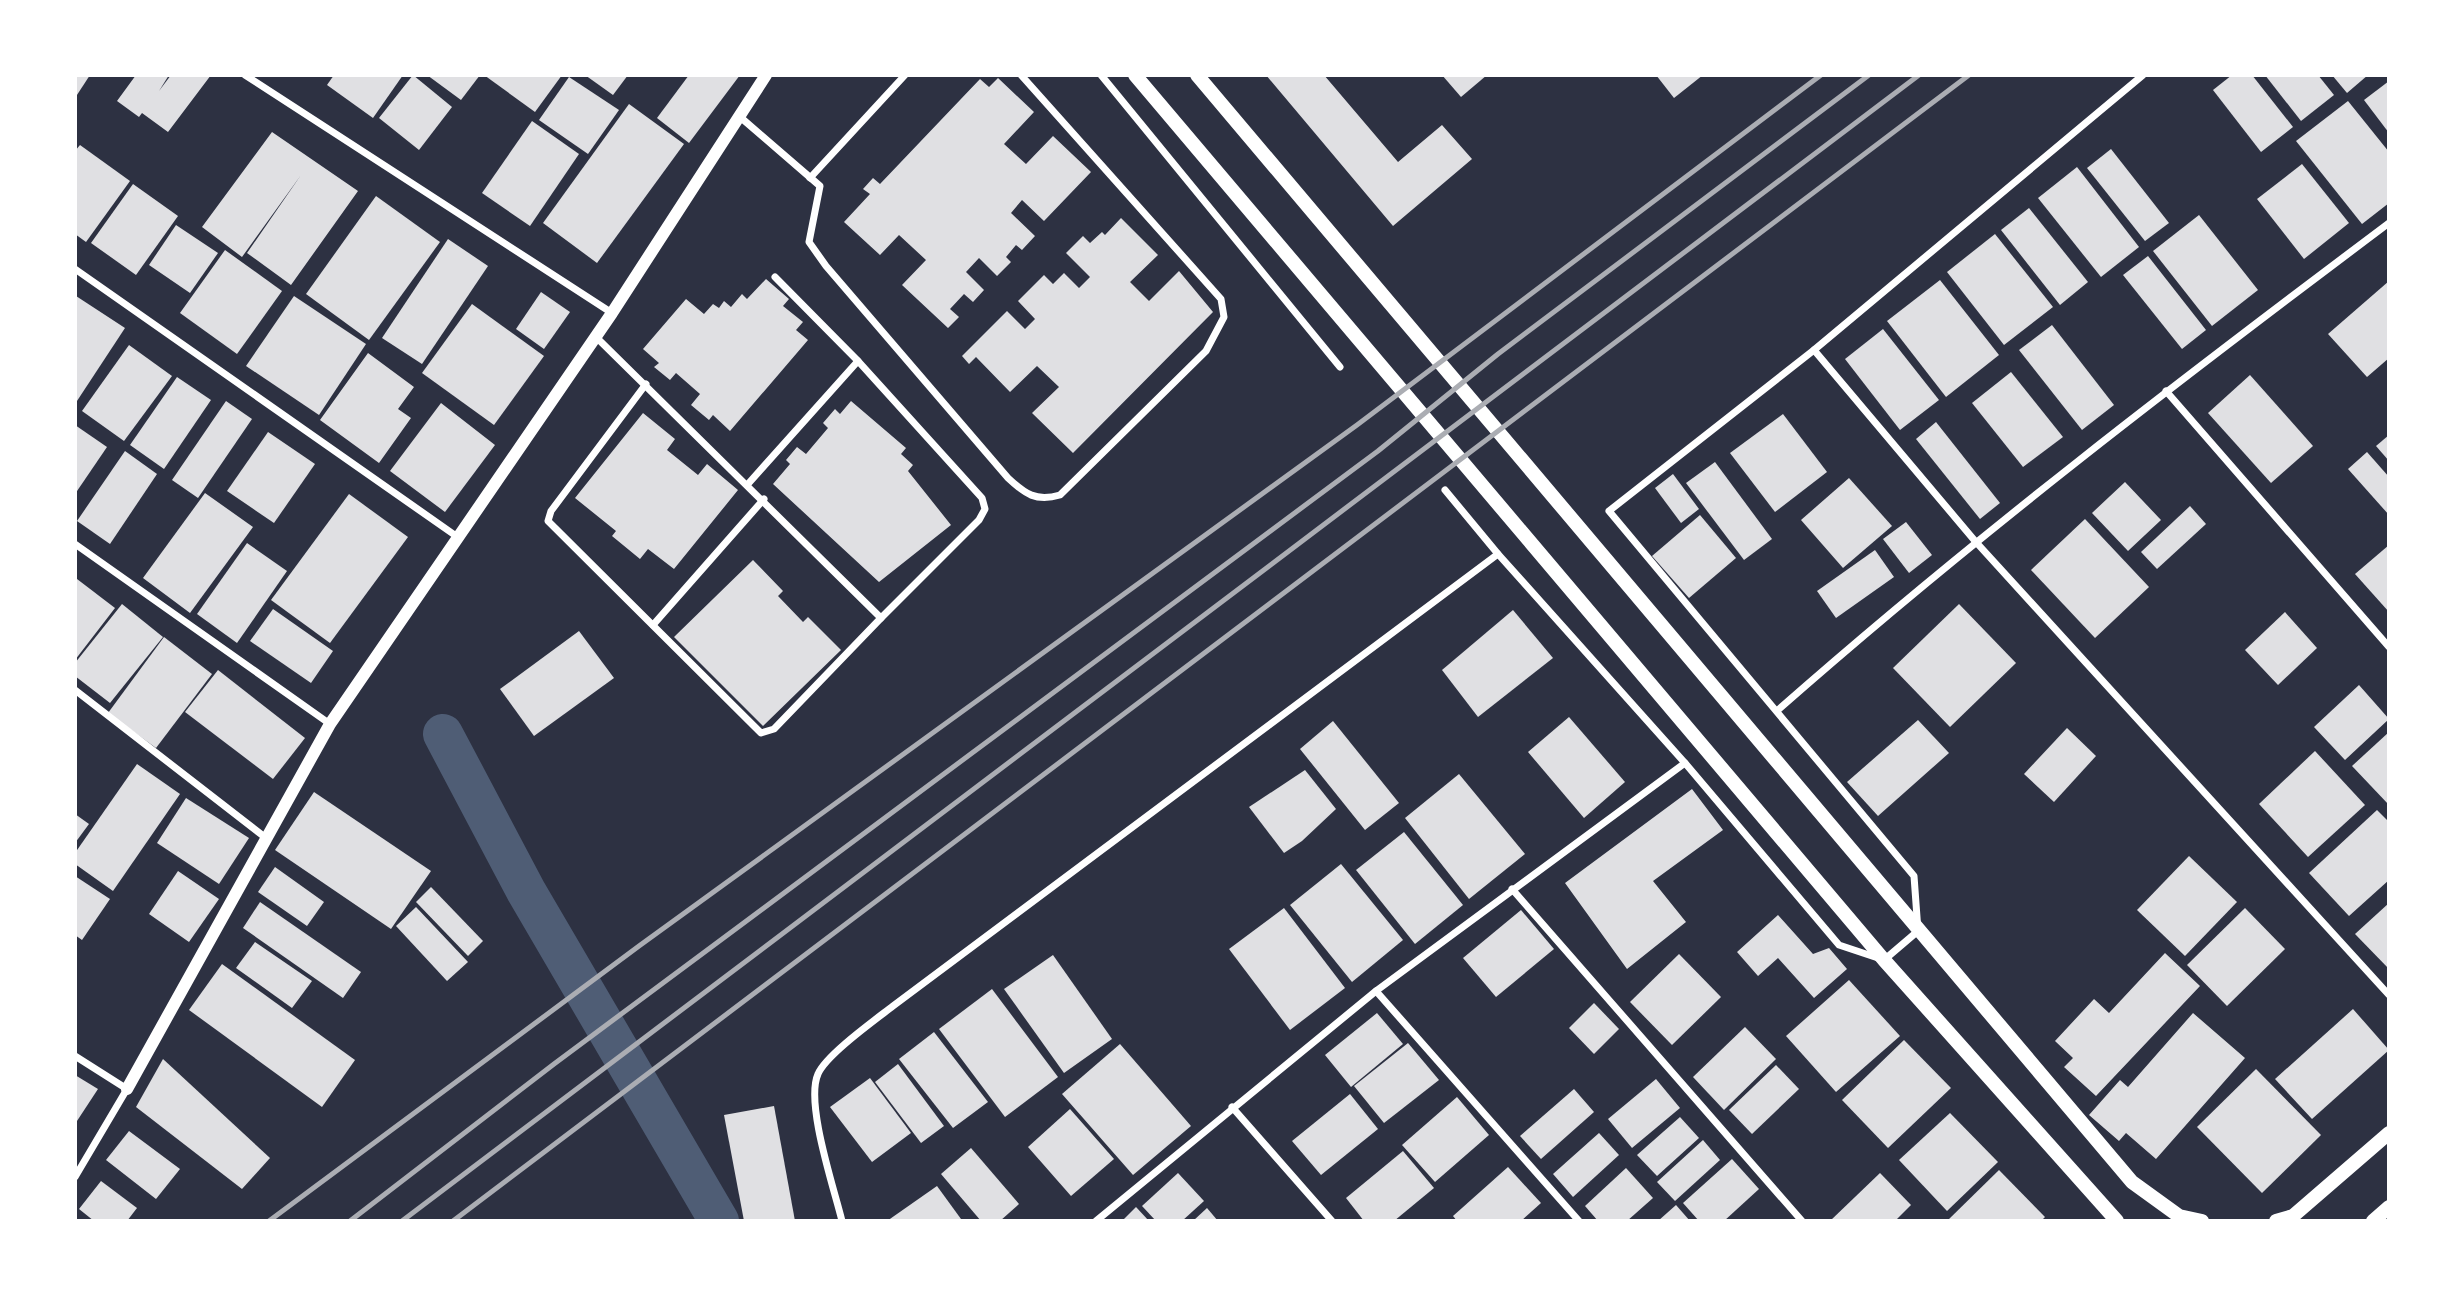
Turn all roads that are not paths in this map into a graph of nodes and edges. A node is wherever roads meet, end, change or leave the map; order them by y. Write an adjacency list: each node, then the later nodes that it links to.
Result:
1 (245, 75): 14 (street)
2 (766, 75): 9 (street)
3 (905, 75): 10 (street)
4 (1021, 75): 10 (street)
5 (1101, 75): 18 (street)
6 (1135, 75): 38 (main road)
7 (1197, 75): 37 (main road)
8 (2143, 75): 16 (street)
9 (738, 115): 10 (street); 14 (street)
10 (810, 178)
11 (2389, 223): 20 (street)
12 (75, 269): 24 (street)
13 (775, 277): 17 (street)
14 (612, 313): 15 (street)
15 (596, 337): 19 (street); 24 (street)
16 (1814, 350): 25 (street); 32 (street)
17 (858, 361): 21 (street); 28 (street)
18 (1340, 367)
19 (646, 384): 21 (street); 29 (street)
20 (2166, 391): 25 (street); 30 (street)
21 (748, 484): 23 (street)
22 (1445, 490): 27 (street)
23 (764, 499): 28 (street); 29 (street)
24 (460, 538): 33 (street)
25 (1975, 541): 32 (street); 40 (street)
26 (75, 544): 33 (street)
27 (1498, 554): 34 (street); 47 (street)
28 (881, 618): 29 (street)
29 (653, 625)
30 (2389, 647)
31 (75, 690): 35 (street)
32 (1778, 710): 37 (street)
33 (330, 724): 35 (street)
34 (1685, 763): 36 (street); 38 (street)
35 (266, 838): 42 (street)
36 (1512, 889): 39 (street); 51 (street)
37 (1918, 931): 38 (street); 53 (main road)
38 (1884, 960): 52 (main road)
39 (1376, 991): 43 (street); 50 (street)
40 (2389, 995)
41 (75, 1056): 42 (street)
42 (127, 1089): 45 (street)
43 (1232, 1107): 48 (street); 49 (street)
44 (2389, 1133): 54 (main road)
45 (75, 1177)
46 (2389, 1207): 55 (main road)
47 (842, 1221)
48 (1096, 1221)
49 (1332, 1221)
50 (1579, 1221)
51 (1802, 1221)
52 (2117, 1221)
53 (2202, 1221)
54 (2276, 1221)
55 (2372, 1221)

